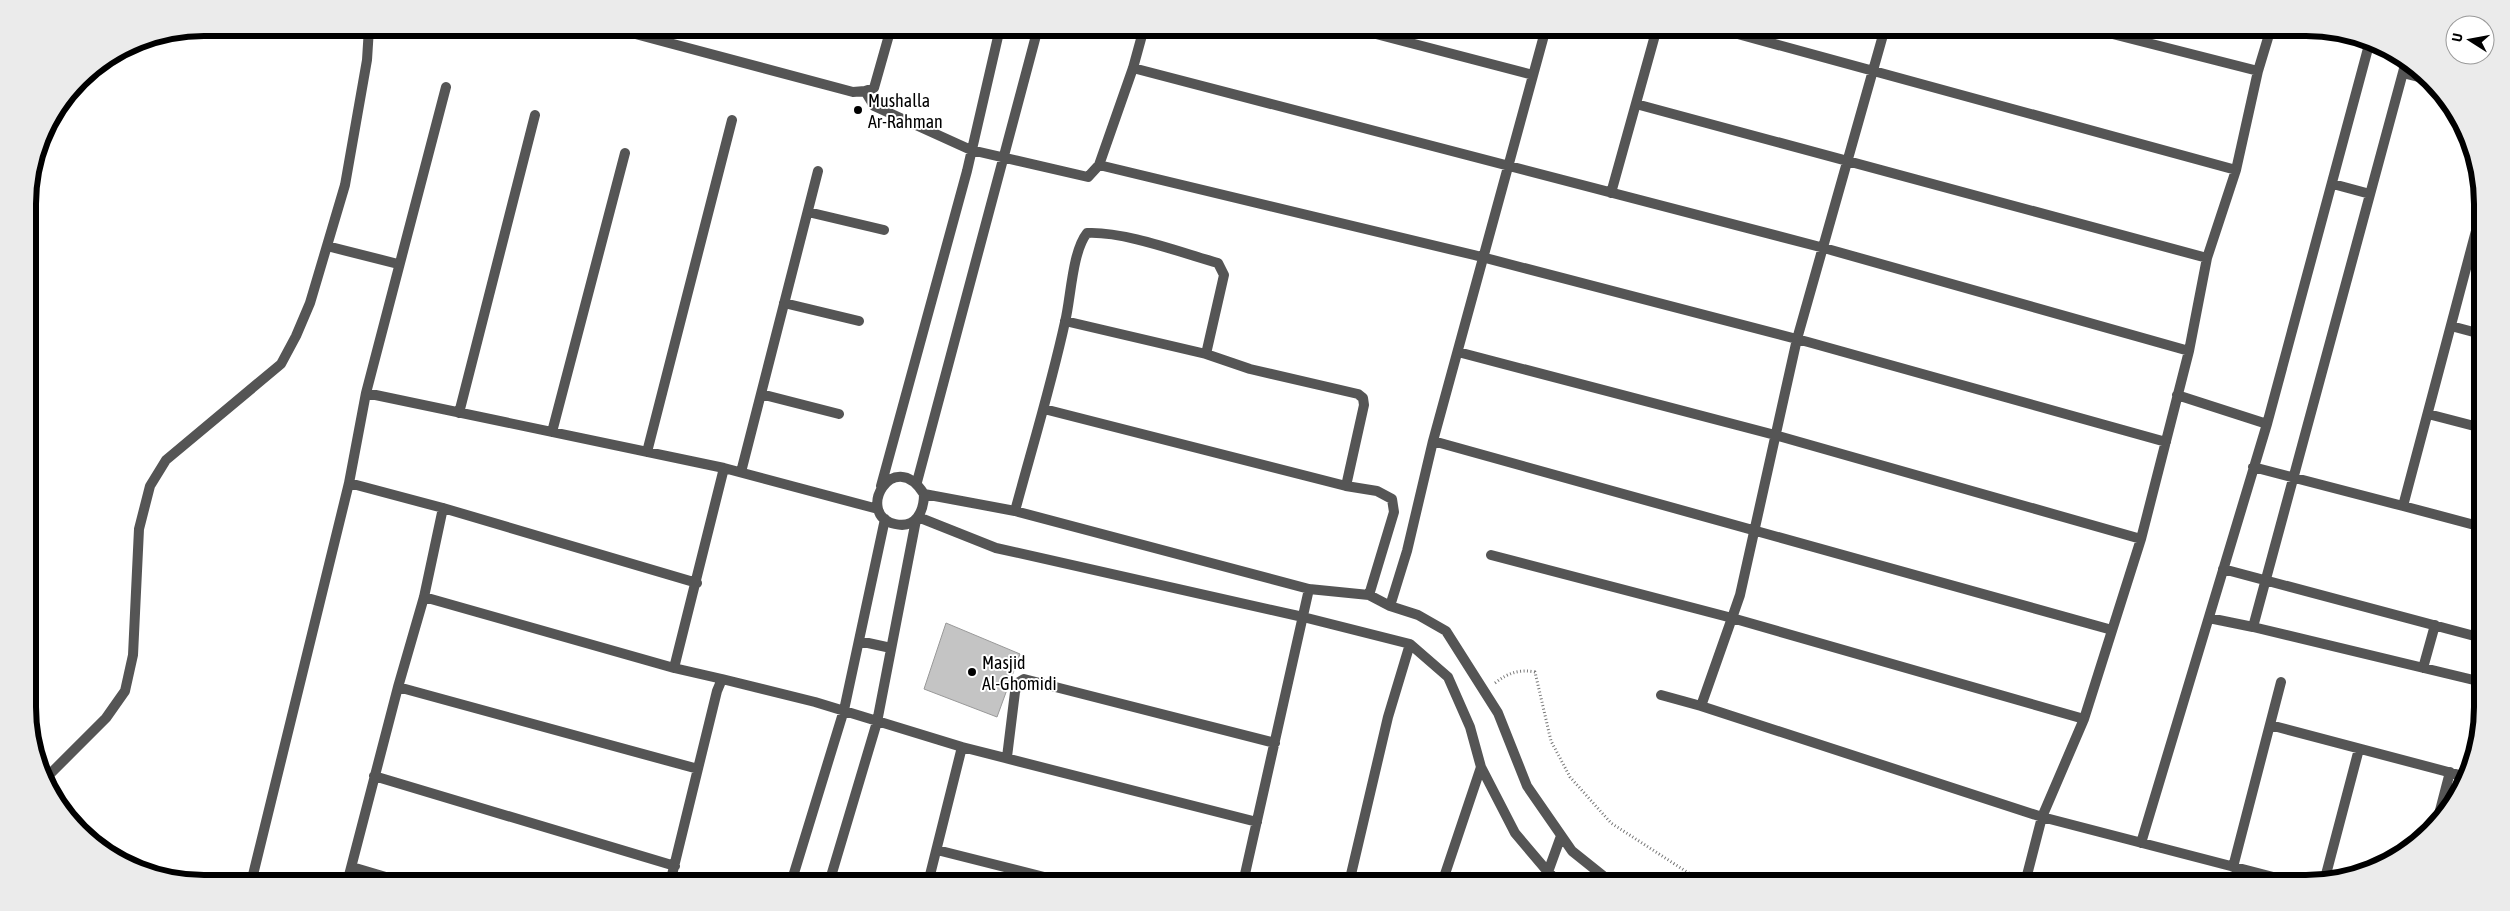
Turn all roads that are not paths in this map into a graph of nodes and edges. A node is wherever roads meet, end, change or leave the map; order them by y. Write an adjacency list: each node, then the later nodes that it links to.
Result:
1 (1385, 36): 19 (street)
2 (1544, 36): 19 (street)
3 (1655, 36): 22 (street)
4 (1746, 36): 17 (street)
5 (1882, 36): 17 (street)
6 (2121, 36): 18 (street)
7 (2269, 36): 18 (street)
8 (368, 37): 38 (street)
9 (646, 37): 21 (street)
10 (889, 37): 21 (street)
11 (998, 37): 25 (street)
12 (1036, 37): 27 (street)
13 (1142, 37): 15 (street)
14 (2368, 49): 33 (street)
15 (1133, 68): 29 (street); 30 (street)
16 (2404, 69): 35 (street)
17 (1871, 71): 28 (street); 31 (street)
18 (2258, 71): 31 (street)
19 (1533, 75): 30 (street)
20 (446, 87): 43 (street)
21 (865, 91): 25 (street)
22 (1636, 104): 28 (street); 34 (street)
23 (534, 115): 57 (street)
24 (732, 120): 66 (street)
25 (971, 150): 27 (street); 74 (street)
26 (625, 153): 62 (street)
27 (1004, 156): 29 (street); 71 (street)
28 (1848, 162): 39 (street); 42 (street)
29 (1099, 165): 41 (street)
30 (1508, 167): 34 (street); 41 (street)
31 (2236, 170): 42 (street)
32 (818, 171): 36 (street)
33 (2332, 184): 35 (street); 60 (street)
34 (1611, 193): 39 (street)
35 (2370, 194): 70 (street)
36 (808, 212): 37 (street); 44 (street)
37 (884, 230)
38 (327, 246): 43 (street); 122 (street)
39 (1824, 248): 49 (street); 50 (street)
40 (2474, 252): 47 (street)
41 (1484, 258): 49 (street); 51 (street)
42 (2207, 258): 50 (street)
43 (398, 264): 53 (street)
44 (784, 303): 45 (street); 54 (street)
45 (858, 321)
46 (1065, 321): 52 (street); 52 (street); 56 (street)
47 (2451, 326): 48 (street); 59 (street)
48 (2474, 332)
49 (1797, 339): 63 (street); 65 (street)
50 (2189, 351): 55 (street)
51 (1458, 352): 63 (street); 64 (street)
52 (1206, 354): 73 (street)
53 (366, 393): 57 (street); 72 (street)
54 (761, 394): 58 (street); 69 (street)
55 (2177, 395): 60 (street); 65 (street)
56 (1044, 409): 73 (street); 79 (street)
57 (459, 413): 62 (street)
58 (839, 414)
59 (2428, 414): 61 (street); 76 (street)
60 (2266, 424): 67 (street)
61 (2474, 426)
62 (552, 432): 66 (street)
63 (1775, 435): 83 (street); 84 (street)
64 (1433, 441): 83 (street); 92 (street)
65 (2166, 442): 84 (street)
66 (646, 452): 68 (street)
67 (2253, 467): 70 (street); 86 (street)
68 (724, 468): 69 (street); 88 (street)
69 (741, 472): 78 (street)
70 (2293, 479): 76 (street); 87 (street)
71 (917, 482): 74 (street); 75 (street)
72 (349, 484): 77 (street); 142 (street)
73 (1346, 486): 90 (street)
74 (881, 487): 78 (street)
75 (924, 494): 79 (street); 80 (street)
76 (2404, 506): 82 (street)
77 (443, 508): 88 (street); 91 (street)
78 (878, 509): 81 (street)
79 (1015, 511): 89 (street)
80 (917, 518): 81 (street); 93 (street); 102 (street)
81 (885, 519): 100 (street)
82 (2474, 524)
83 (1754, 528): 94 (street); 98 (street)
84 (2141, 539): 98 (street)
85 (1491, 555): 94 (street)
86 (2224, 569): 87 (street); 95 (street)
87 (2266, 580): 96 (street); 97 (street)
88 (697, 583): 103 (street)
89 (1309, 590): 90 (street); 93 (street)
90 (1369, 595): 92 (street)
91 (424, 598): 103 (street); 108 (street)
92 (1390, 606): 128 (street)
93 (1303, 617): 101 (street); 115 (street)
94 (1732, 618): 110 (street); 112 (street)
95 (2209, 618): 97 (street); 129 (street)
96 (2435, 625): 99 (street); 104 (street)
97 (2253, 627): 104 (street)
98 (2112, 630): 112 (street)
99 (2474, 636)
100 (859, 642): 102 (street); 111 (street)
101 (1410, 644): 119 (street); 136 (street)
102 (891, 648): 113 (street)
103 (674, 668): 105 (street)
104 (2423, 668): 106 (street)
105 (722, 679): 111 (street); 120 (street)
106 (2474, 680)
107 (2281, 682): 114 (street)
108 (398, 687): 120 (street); 124 (street)
109 (1660, 695): 110 (street)
110 (1701, 706): 126 (street)
111 (844, 710): 113 (street); 146 (street)
112 (2084, 719): 126 (street)
113 (878, 722): 116 (street); 147 (street)
114 (2270, 725): 117 (street); 133 (street)
115 (1275, 743): 118 (street); 127 (street)
116 (962, 747): 118 (street); 130 (street)
117 (2359, 749): 121 (street); 135 (street)
118 (1007, 757): 127 (street)
119 (1481, 767): 134 (street); 137 (street)
120 (698, 769): 131 (street)
121 (2450, 772): 123 (street); 125 (street)
122 (51, 773)
123 (2459, 775)
124 (374, 776): 131 (street); 132 (street)
125 (2441, 806)
126 (2042, 817): 129 (street); 140 (street)
127 (1257, 822): 150 (street)
128 (1561, 836): 134 (street); 139 (street)
129 (2141, 842): 133 (street)
130 (937, 850): 148 (street); 149 (street)
131 (675, 866): 145 (street)
132 (352, 867): 143 (street); 144 (street)
133 (2233, 867): 141 (street)
134 (1548, 872): 138 (street)
135 (2326, 873)
136 (1351, 874)
137 (1445, 874)
138 (1551, 874)
139 (1601, 874)
140 (2027, 874)
141 (2261, 874)
142 (253, 875)
143 (350, 875)
144 (377, 875)
145 (672, 875)
146 (794, 875)
147 (832, 875)
148 (930, 875)
149 (1035, 875)
150 (1245, 875)

